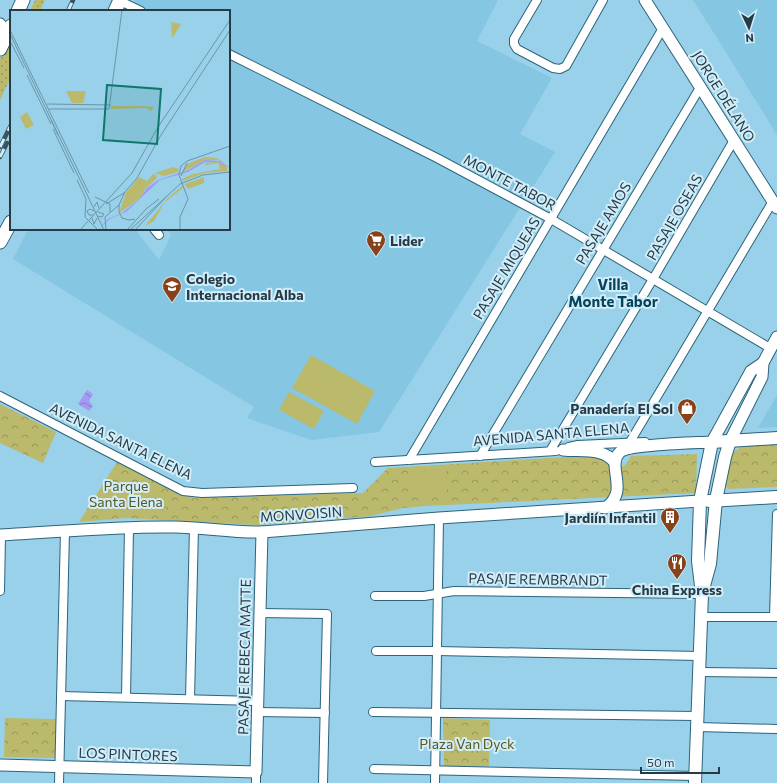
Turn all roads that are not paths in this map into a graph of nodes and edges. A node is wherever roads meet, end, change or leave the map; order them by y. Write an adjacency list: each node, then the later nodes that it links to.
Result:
1 (23, 0): 6 (main road)
2 (120, 0): 7 (main road); 8 (street)
3 (537, 0): 4 (street)
4 (603, 0)
5 (645, 0): 9 (street, JORGE DÉLANO)
6 (18, 10)
7 (115, 10)
8 (139, 10)
9 (663, 28): 13 (street, JORGE DÉLANO); 16 (street, PASAJE MIQUEAS)
10 (8, 32): 11 (main road)
11 (0, 49)
12 (230, 54): 16 (street, MONTE TABOR)
13 (701, 86): 14 (street, JORGE DÉLANO); 19 (street, PASAJE AMOS)
14 (734, 140): 15 (street, JORGE DÉLANO); 20 (street, PASAJE OSEAS)
15 (775, 204): 21 (street)
16 (550, 219): 19 (street, MONTE TABOR); 34 (street, PASAJE MIQUEAS)
17 (10, 224): 18 (main road)
18 (0, 242)
19 (603, 249): 20 (street, MONTE TABOR); 33 (street, PASAJE AMOS)
20 (653, 279): 21 (street, MONTE TABOR); 32 (street, PASAJE OSEAS)
21 (708, 311): 23 (street, MONTE TABOR); 28 (street)
22 (777, 337): 23 (street)
23 (770, 348): 24 (street)
24 (763, 363): 27 (street); 29 (street)
25 (0, 396): 37 (street, AVENIDA SANTA ELENA)
26 (777, 438): 27 (main road, AVENIDA SANTA ELENA)
27 (730, 441): 29 (main road, AVENIDA SANTA ELENA); 40 (main road)
28 (630, 442): 30 (street, AVENIDA SANTA ELENA); 31 (street, AVENIDA SANTA ELENA)
29 (712, 442): 30 (street, AVENIDA SANTA ELENA); 41 (main road)
30 (655, 445): 36 (street)
31 (563, 450): 32 (street, AVENIDA SANTA ELENA); 36 (street)
32 (550, 451): 33 (street, AVENIDA SANTA ELENA)
33 (480, 456): 34 (street, AVENIDA SANTA ELENA)
34 (408, 460): 35 (street, AVENIDA SANTA ELENA)
35 (375, 462)
36 (615, 463): 38 (street)
37 (353, 488)
38 (618, 488): 42 (street); 43 (street)
39 (777, 497): 40 (main road)
40 (716, 500): 41 (main road); 53 (main road)
41 (700, 501): 42 (street); 53 (main road)
42 (637, 505): 43 (street)
43 (604, 508): 45 (street, MONVOISIN)
44 (777, 514): 57 (street)
45 (438, 518): 49 (street, MONVOISIN); 52 (street)
46 (130, 528): 47 (street, MONVOISIN); 48 (street, MONVOISIN); 64 (street)
47 (194, 528): 49 (street, MONVOISIN); 65 (street)
48 (65, 531): 50 (street, MONVOISIN); 63 (street)
49 (262, 532): 55 (street, PASAJE REBECA MATTE)
50 (1, 535): 51 (street)
51 (0, 591)
52 (438, 593): 53 (street, PASAJE REMBRANDT); 54 (street, PASAJE REMBRANDT); 59 (street)
53 (702, 594): 56 (main road)
54 (375, 596)
55 (260, 613): 66 (street, PASAJE REBECA MATTE); 68 (street)
56 (700, 617): 57 (street); 60 (main road)
57 (776, 617)
58 (376, 651): 59 (street)
59 (437, 651): 60 (street); 69 (street)
60 (699, 656): 61 (main road)
61 (699, 672): 62 (street); 70 (main road)
62 (777, 674)
63 (61, 696): 64 (street); 73 (street)
64 (126, 698): 65 (street)
65 (190, 699): 66 (street)
66 (257, 706): 68 (street); 76 (street, PASAJE REBECA MATTE)
67 (373, 712): 69 (street)
68 (325, 713): 79 (street)
69 (436, 713): 70 (street); 75 (street)
70 (697, 722): 71 (street); 77 (main road)
71 (777, 729)
72 (0, 765): 73 (street, LOS PINTORES)
73 (60, 767): 76 (street, LOS PINTORES); 78 (street)
74 (374, 770): 75 (street)
75 (435, 770): 77 (street); 80 (street)
76 (256, 778)
77 (696, 779)
78 (59, 783)
79 (323, 783)
80 (435, 783)

